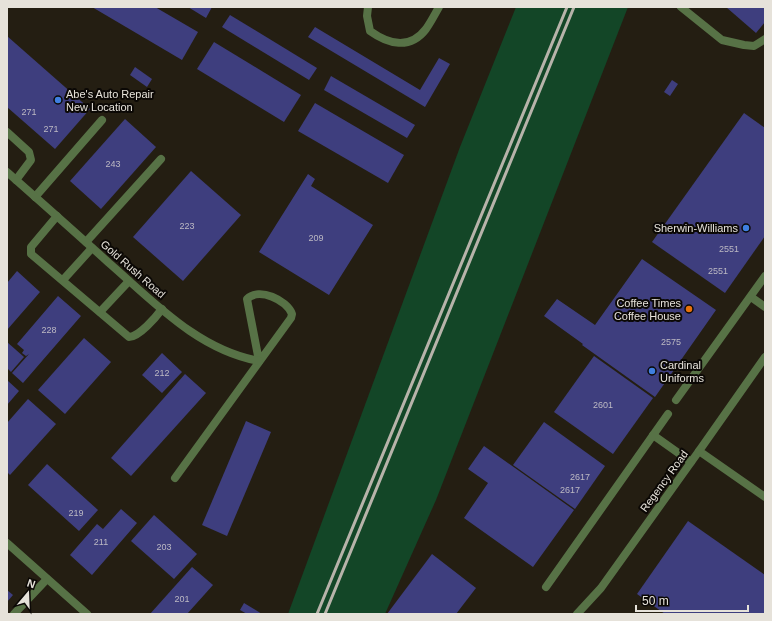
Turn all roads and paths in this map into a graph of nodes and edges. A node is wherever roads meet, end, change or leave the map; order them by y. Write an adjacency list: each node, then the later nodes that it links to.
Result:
1 (368, 7): 2 (street)
2 (439, 7)
3 (681, 7): 4 (street)
4 (765, 39)
5 (102, 120): 10 (street)
6 (7, 132): 9 (street)
7 (161, 159): 12 (street)
8 (7, 172): 9 (street, Gold Rush Road)
9 (16, 180): 10 (street, Gold Rush Road)
10 (35, 197): 11 (street, Gold Rush Road)
11 (57, 216): 12 (street, Gold Rush Road); 14 (street)
12 (89, 245): 14 (street); 15 (street, Gold Rush Road)
13 (765, 276): 16 (street)
14 (63, 280): 19 (street)
15 (129, 280): 18 (street, Gold Rush Road); 19 (street)
16 (751, 296): 17 (street); 22 (street)
17 (765, 307)
18 (162, 309): 19 (street); 21 (street, Gold Rush Road)
19 (100, 312)
20 (765, 357): 25 (street, Regency Road)
21 (259, 361): 21 (street); 27 (street)
22 (676, 400)
23 (668, 414): 24 (street)
24 (653, 435): 26 (street); 31 (street)
25 (699, 451): 26 (street, Regency Road); 28 (street)
26 (691, 462): 34 (street, Regency Road)
27 (175, 478)
28 (765, 497)
29 (7, 542): 30 (street)
30 (48, 579): 32 (street); 33 (street)
31 (546, 587)
32 (14, 614)
33 (87, 614)
34 (577, 614)

